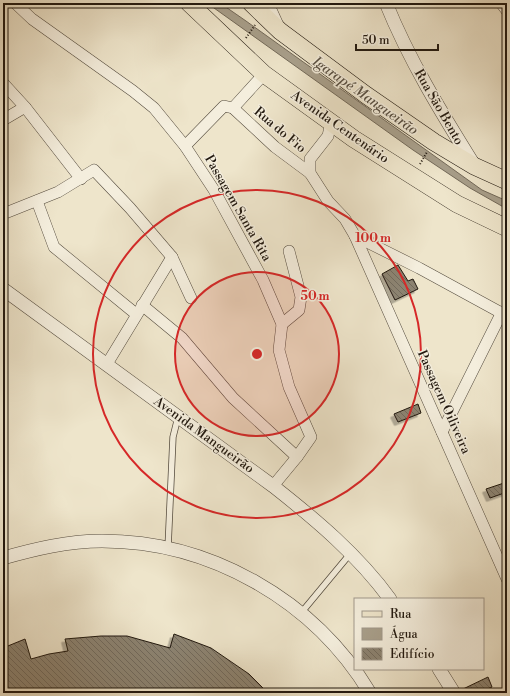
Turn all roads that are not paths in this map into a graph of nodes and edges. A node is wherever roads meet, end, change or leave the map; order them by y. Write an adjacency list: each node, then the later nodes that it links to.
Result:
1 (15, 3): 15 (street, Passagem Santa Rita)
2 (252, 3): 8 (main road)
3 (268, 3): 8 (street)
4 (386, 3): 16 (street, Rua São Bento)
5 (501, 3): 7 (street)
6 (188, 5): 9 (main road, Avenida Centenário)
7 (507, 12)
8 (280, 31): 16 (main road)
9 (264, 74): 12 (street); 14 (main road, Avenida Centenário)
10 (3, 83): 11 (street)
11 (25, 107): 13 (street); 18 (street)
12 (233, 108): 15 (street); 17 (street, Rua do Fio)
13 (3, 120)
14 (331, 122): 17 (street); 22 (main road, Avenida Centenário)
15 (185, 146): 30 (street, Passagem Santa Rita)
16 (474, 166): 19 (main road)
17 (310, 173): 23 (street, Passagem Oiliveira)
18 (81, 178): 20 (street); 25 (street)
19 (507, 181)
20 (37, 201): 21 (street); 28 (street)
21 (3, 214)
22 (507, 228)
23 (355, 236): 29 (street); 33 (street, Passagem Oiliveira)
24 (289, 251): 30 (street)
25 (172, 257): 27 (street); 28 (street)
26 (3, 289): 31 (street, Avenida Mangueirão)
27 (191, 298)
28 (139, 310): 31 (street); 34 (street)
29 (504, 314): 33 (street)
30 (282, 324): 34 (street, Passagem Santa Rita)
31 (107, 364): 32 (street, Avenida Mangueirão)
32 (178, 417): 35 (street, Avenida Mangueirão); 36 (lane)
33 (442, 432): 39 (street, Passagem Oiliveira)
34 (297, 457): 35 (street, Passagem Santa Rita)
35 (273, 486): 37 (street, Avenida Mangueirão)
36 (168, 548): 38 (street); 41 (street)
37 (350, 554): 40 (street, Avenida Mangueirão); 41 (lane)
38 (3, 558)
39 (507, 579)
40 (389, 598)
41 (300, 612): 43 (street)
42 (440, 670): 44 (street)
43 (370, 693)
44 (454, 693)

